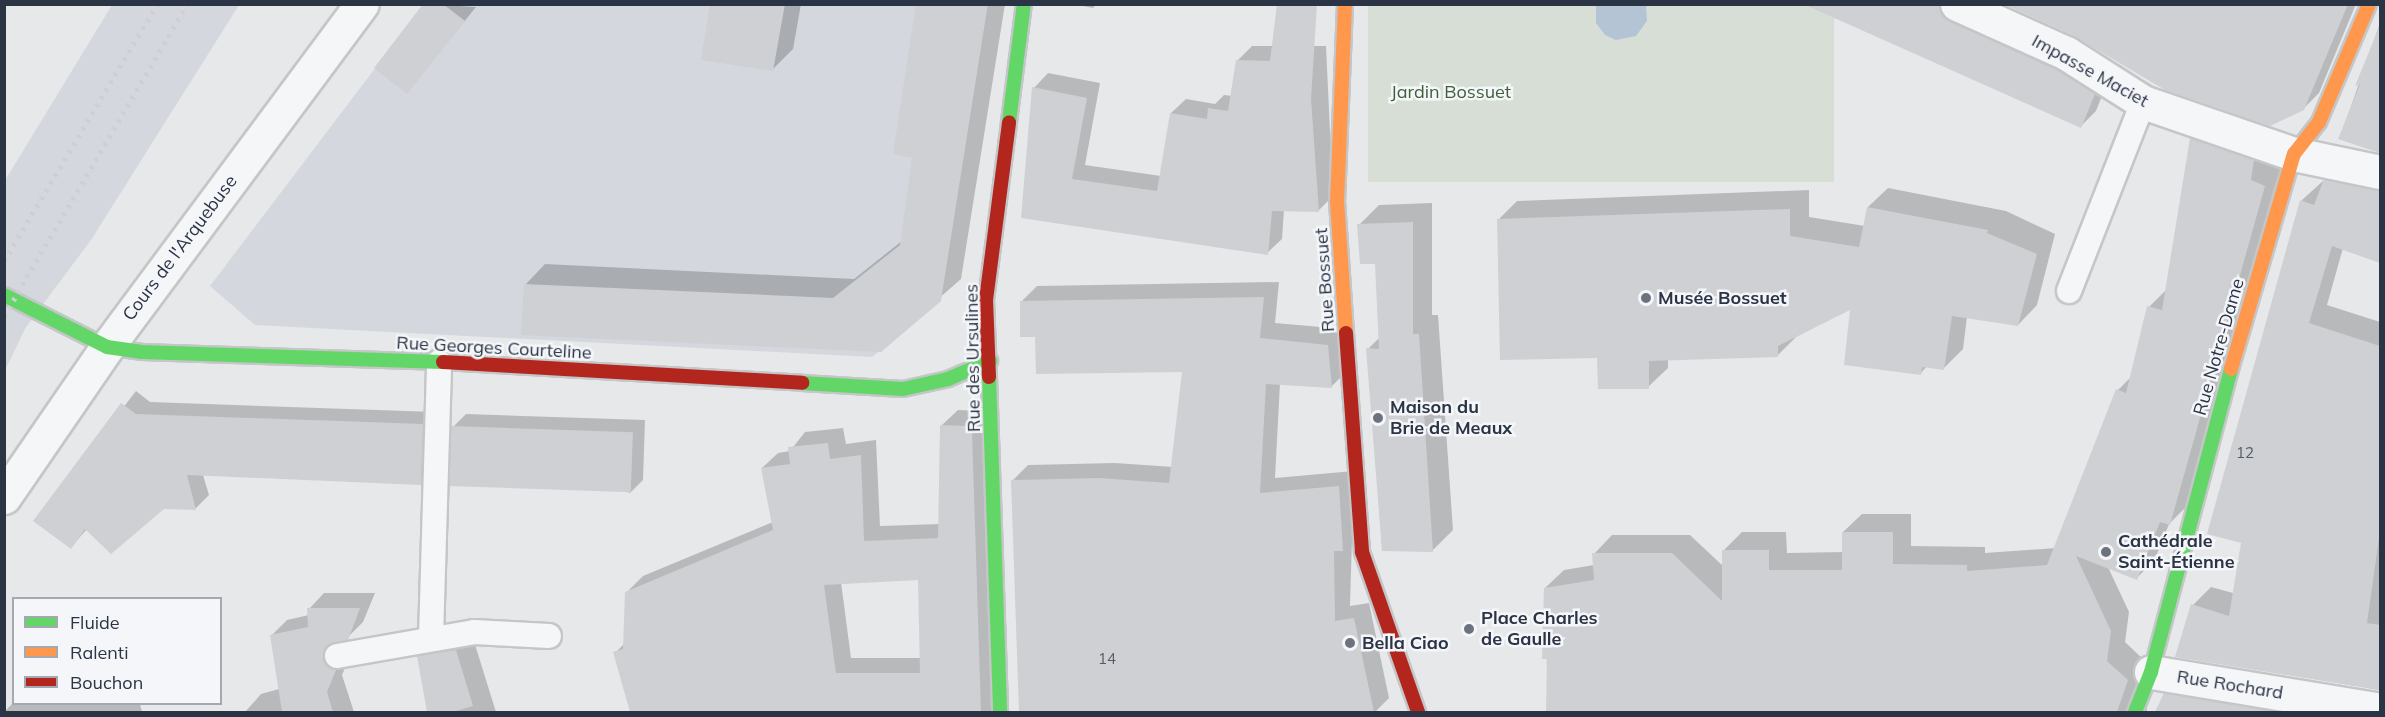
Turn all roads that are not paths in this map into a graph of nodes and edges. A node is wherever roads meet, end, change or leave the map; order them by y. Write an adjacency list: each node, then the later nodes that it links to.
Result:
1 (362, 4): 11 (street, Cours de l'Arquebuse)
2 (1024, 4): 12 (street, Rue des Ursulines)
3 (1345, 4): 21 (street, Rue Bossuet)
4 (1957, 4): 6 (street, Impasse Maciet)
5 (2369, 4): 7 (street, Rue Notre-Dame)
6 (2143, 102): 7 (street, Impasse Maciet); 9 (lane)
7 (2294, 154): 8 (street, Impasse Maciet); 18 (street, Rue Notre-Dame)
8 (2380, 172)
9 (2069, 291)
10 (4, 295): 11 (street, Rue Georges Courteline)
11 (107, 347): 13 (street, Rue Georges Courteline); 14 (street, Cours de l'Arquebuse)
12 (990, 361): 13 (street, Rue Georges Courteline); 20 (street, Rue des Ursulines)
13 (439, 362): 16 (lane)
14 (4, 497)
15 (549, 636): 16 (lane)
16 (431, 637): 17 (lane)
17 (337, 656)
18 (2151, 672): 19 (street, Rue Rochard); 22 (street, Rue Notre-Dame)
19 (2380, 710)
20 (999, 712)
21 (1418, 712)
22 (2135, 712)

